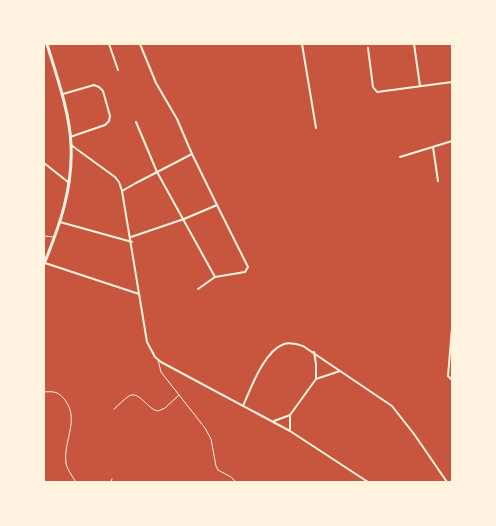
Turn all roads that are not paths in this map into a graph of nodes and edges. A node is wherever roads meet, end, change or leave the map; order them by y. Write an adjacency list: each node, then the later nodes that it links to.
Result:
1 (47, 44): 10 (street)
2 (109, 44): 7 (street)
3 (140, 44): 17 (street)
4 (302, 44): 12 (street)
5 (414, 44): 9 (street)
6 (368, 48): 9 (street)
7 (118, 70)
8 (452, 82): 9 (street)
9 (420, 87)
10 (61, 94): 13 (street); 13 (street)
11 (136, 122): 20 (street)
12 (316, 128)
13 (70, 137): 15 (street)
14 (452, 141): 16 (street)
15 (71, 146): 22 (street); 23 (street)
16 (433, 147): 18 (street); 21 (street)
17 (192, 154): 20 (street); 24 (street)
18 (400, 157)
19 (44, 163): 22 (street)
20 (157, 172): 23 (street); 25 (street)
21 (438, 181)
22 (69, 182): 26 (street)
23 (122, 191): 29 (street)
24 (217, 205): 25 (street); 34 (street)
25 (184, 219): 29 (street); 34 (street)
26 (60, 222): 28 (street); 30 (street)
27 (44, 236): 28 (lane)
28 (55, 237): 32 (street)
29 (131, 237): 30 (street)
30 (132, 242): 36 (street)
31 (44, 250): 32 (lane)
32 (48, 254): 33 (street)
33 (44, 263): 36 (street)
34 (215, 277): 35 (street)
35 (198, 289)
36 (139, 294): 39 (street)
37 (452, 328): 42 (street)
38 (314, 352): 40 (street); 41 (street); 45 (street)
39 (158, 360): 44 (lane); 45 (street)
40 (340, 370): 41 (street); 55 (street)
41 (316, 378): 47 (street)
42 (452, 380)
43 (44, 392): 51 (lane)
44 (180, 395): 46 (lane); 53 (lane)
45 (243, 406): 48 (street)
46 (114, 409)
47 (290, 415): 48 (street); 49 (street)
48 (273, 421): 49 (street)
49 (290, 431): 54 (street)
50 (112, 479): 52 (lane)
51 (76, 482)
52 (111, 482)
53 (236, 482)
54 (368, 482)
55 (447, 482)

